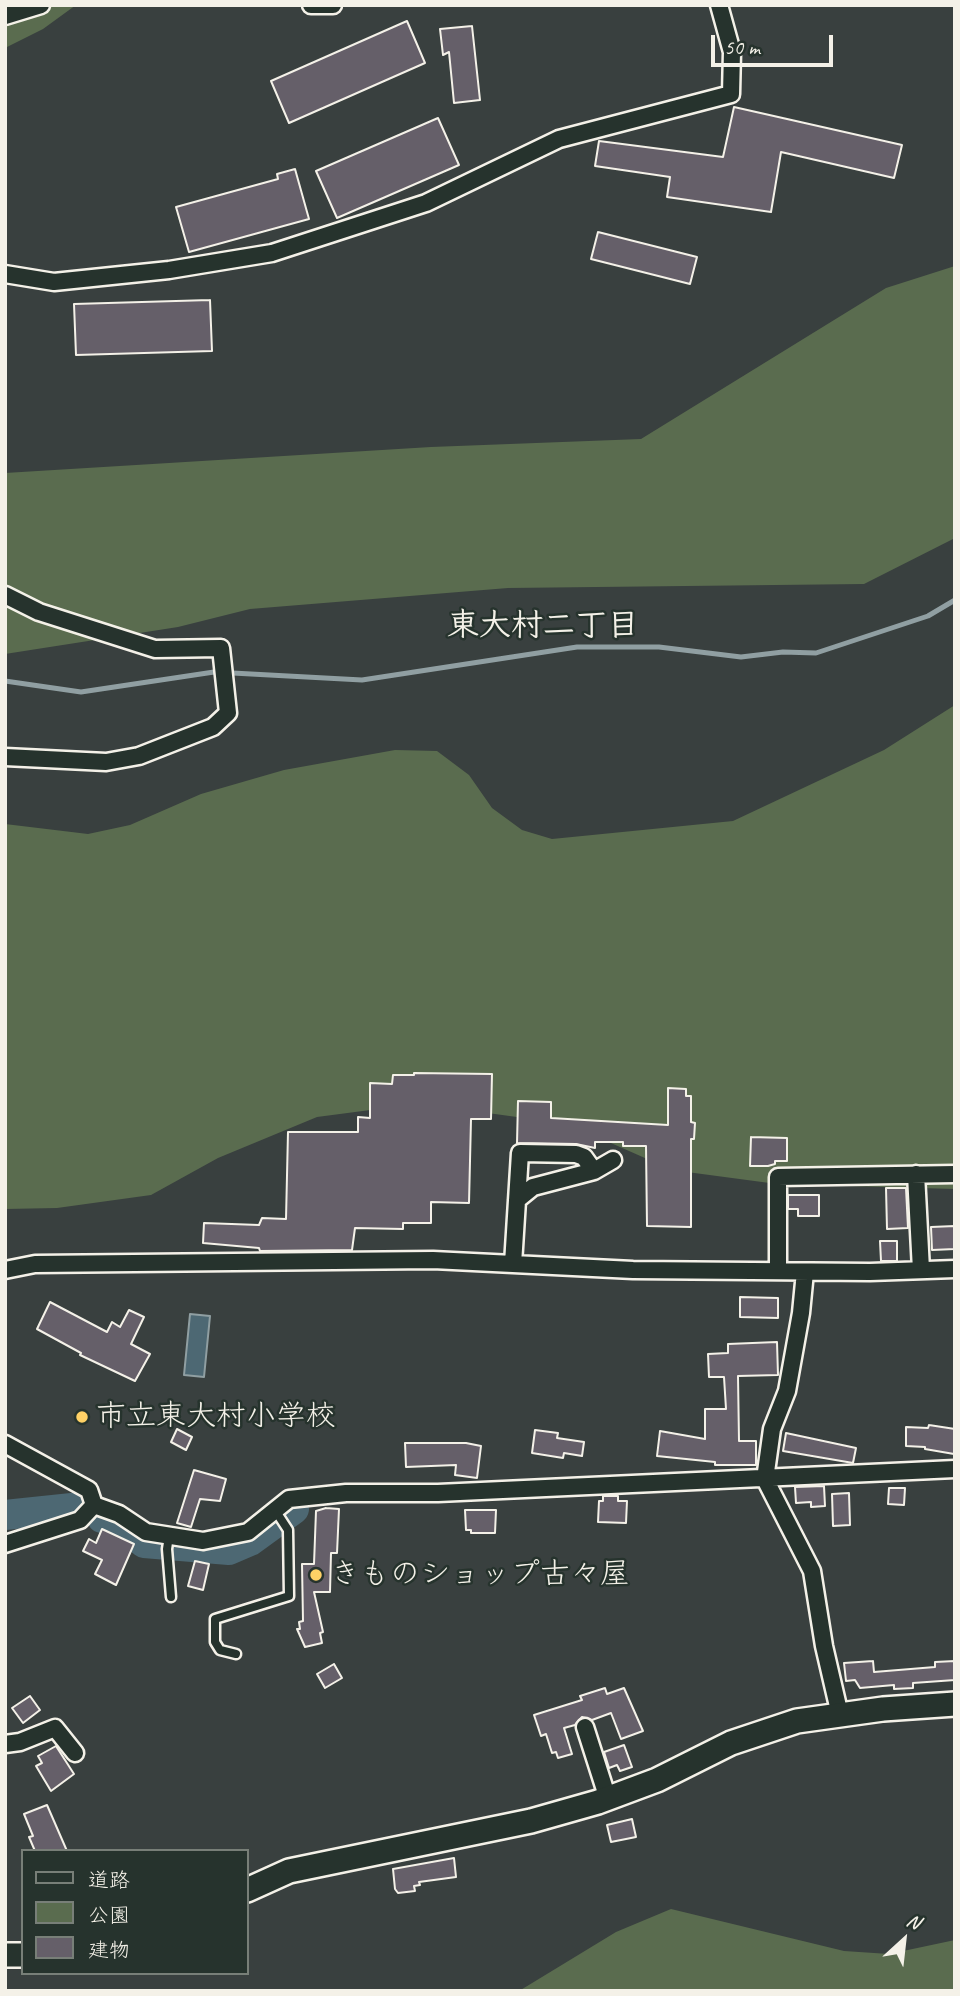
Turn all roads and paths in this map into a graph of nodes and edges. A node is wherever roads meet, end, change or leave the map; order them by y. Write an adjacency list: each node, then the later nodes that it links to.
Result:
1 (41, 5): 5 (street)
2 (311, 5): 3 (street)
3 (333, 5)
4 (719, 5): 6 (street)
5 (12, 12)
6 (5, 274)
7 (5, 595): 8 (street)
8 (5, 757)
9 (613, 1160): 10 (street)
10 (593, 1171): 13 (street); 13 (street)
11 (916, 1174): 12 (street); 17 (street); 18 (street)
12 (955, 1174)
13 (517, 1200): 14 (street)
14 (513, 1264): 16 (street); 18 (street)
15 (955, 1269): 17 (street)
16 (5, 1270)
17 (921, 1270): 19 (street)
18 (778, 1272): 19 (street)
19 (805, 1272): 22 (street)
20 (5, 1444): 23 (street)
21 (955, 1469): 22 (street)
22 (765, 1479): 24 (street); 30 (street)
23 (94, 1505): 25 (street); 26 (street)
24 (275, 1511): 25 (street); 28 (lane)
25 (168, 1542): 27 (lane)
26 (5, 1544)
27 (171, 1597)
28 (236, 1654)
29 (955, 1704): 30 (street)
30 (840, 1715): 34 (street)
31 (585, 1727): 34 (street)
32 (5, 1744): 33 (street)
33 (75, 1754)
34 (608, 1798): 35 (street)
35 (248, 1890)

